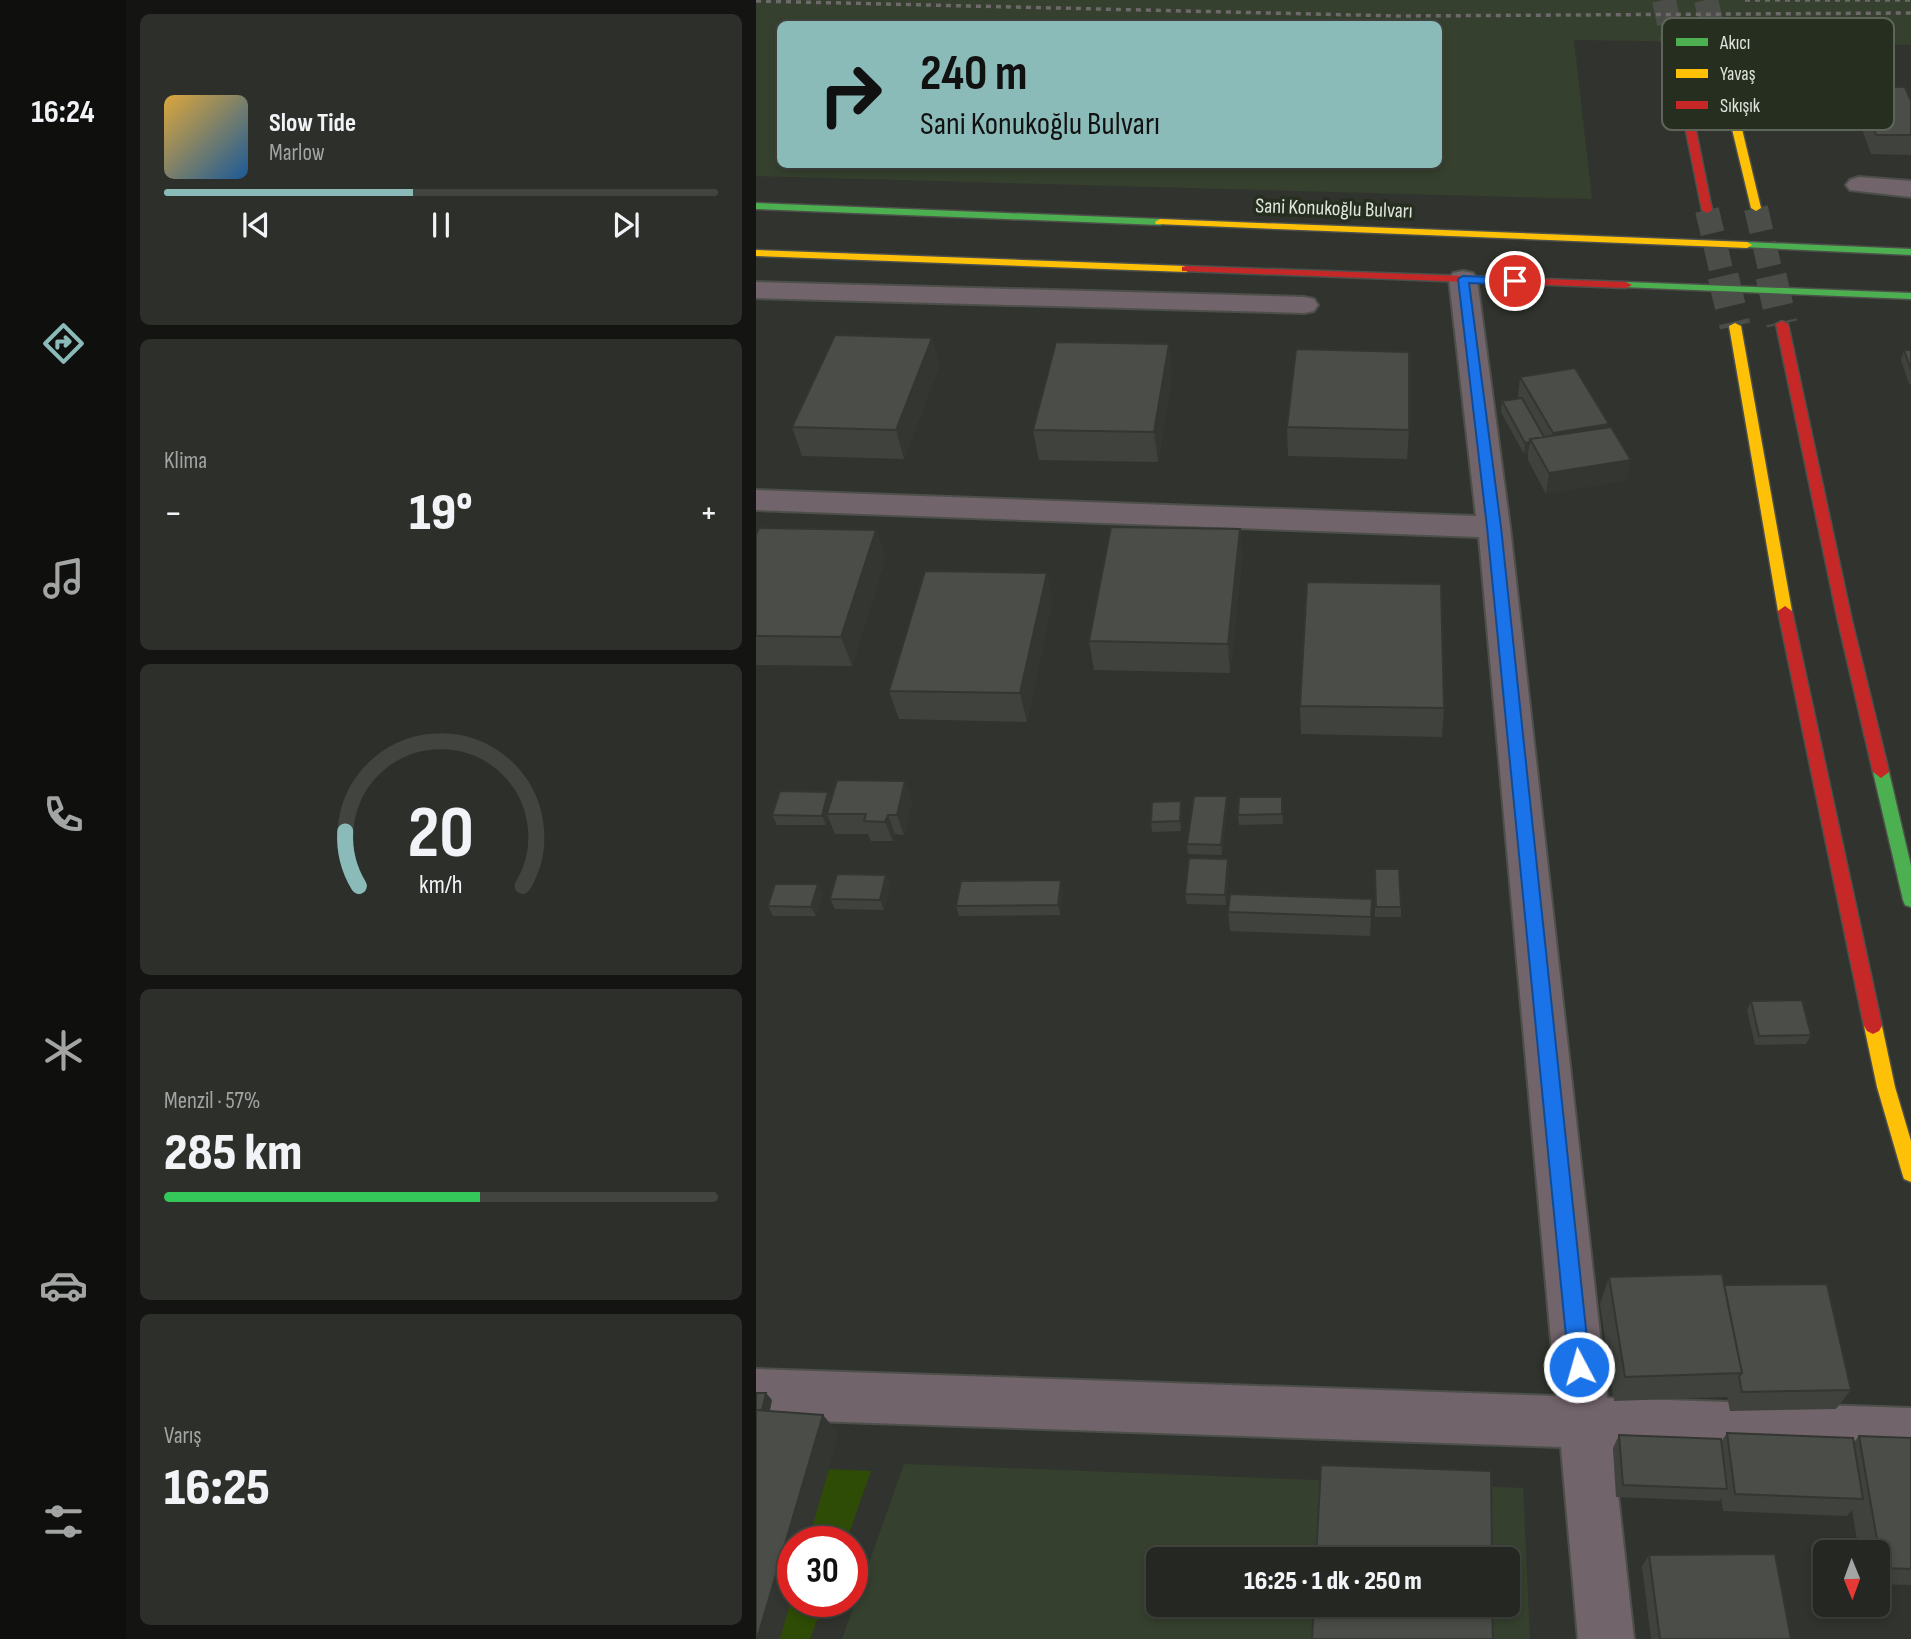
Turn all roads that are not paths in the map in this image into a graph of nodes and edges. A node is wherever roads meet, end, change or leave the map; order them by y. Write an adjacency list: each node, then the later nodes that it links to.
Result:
1 (1691, 130): 7 (main road)
2 (1737, 130): 6 (main road)
3 (1859, 185): 4 (street)
4 (1911, 189)
5 (756, 206): 8 (main road, Sani Konukoğlu Bulvarı)
6 (1756, 208)
7 (1707, 210)
8 (1911, 252)
9 (756, 253): 10 (main road)
10 (1463, 279): 12 (main road); 17 (street)
11 (756, 290): 13 (street)
12 (1911, 296)
13 (1304, 305)
14 (1783, 324): 18 (main road)
15 (1735, 327): 19 (main road)
16 (756, 500): 17 (street)
17 (1494, 527): 21 (street)
18 (1911, 900)
19 (1911, 1173)
20 (756, 1394): 21 (street)
21 (1585, 1422): 22 (street); 23 (street)
22 (1911, 1434)
23 (1606, 1639)

